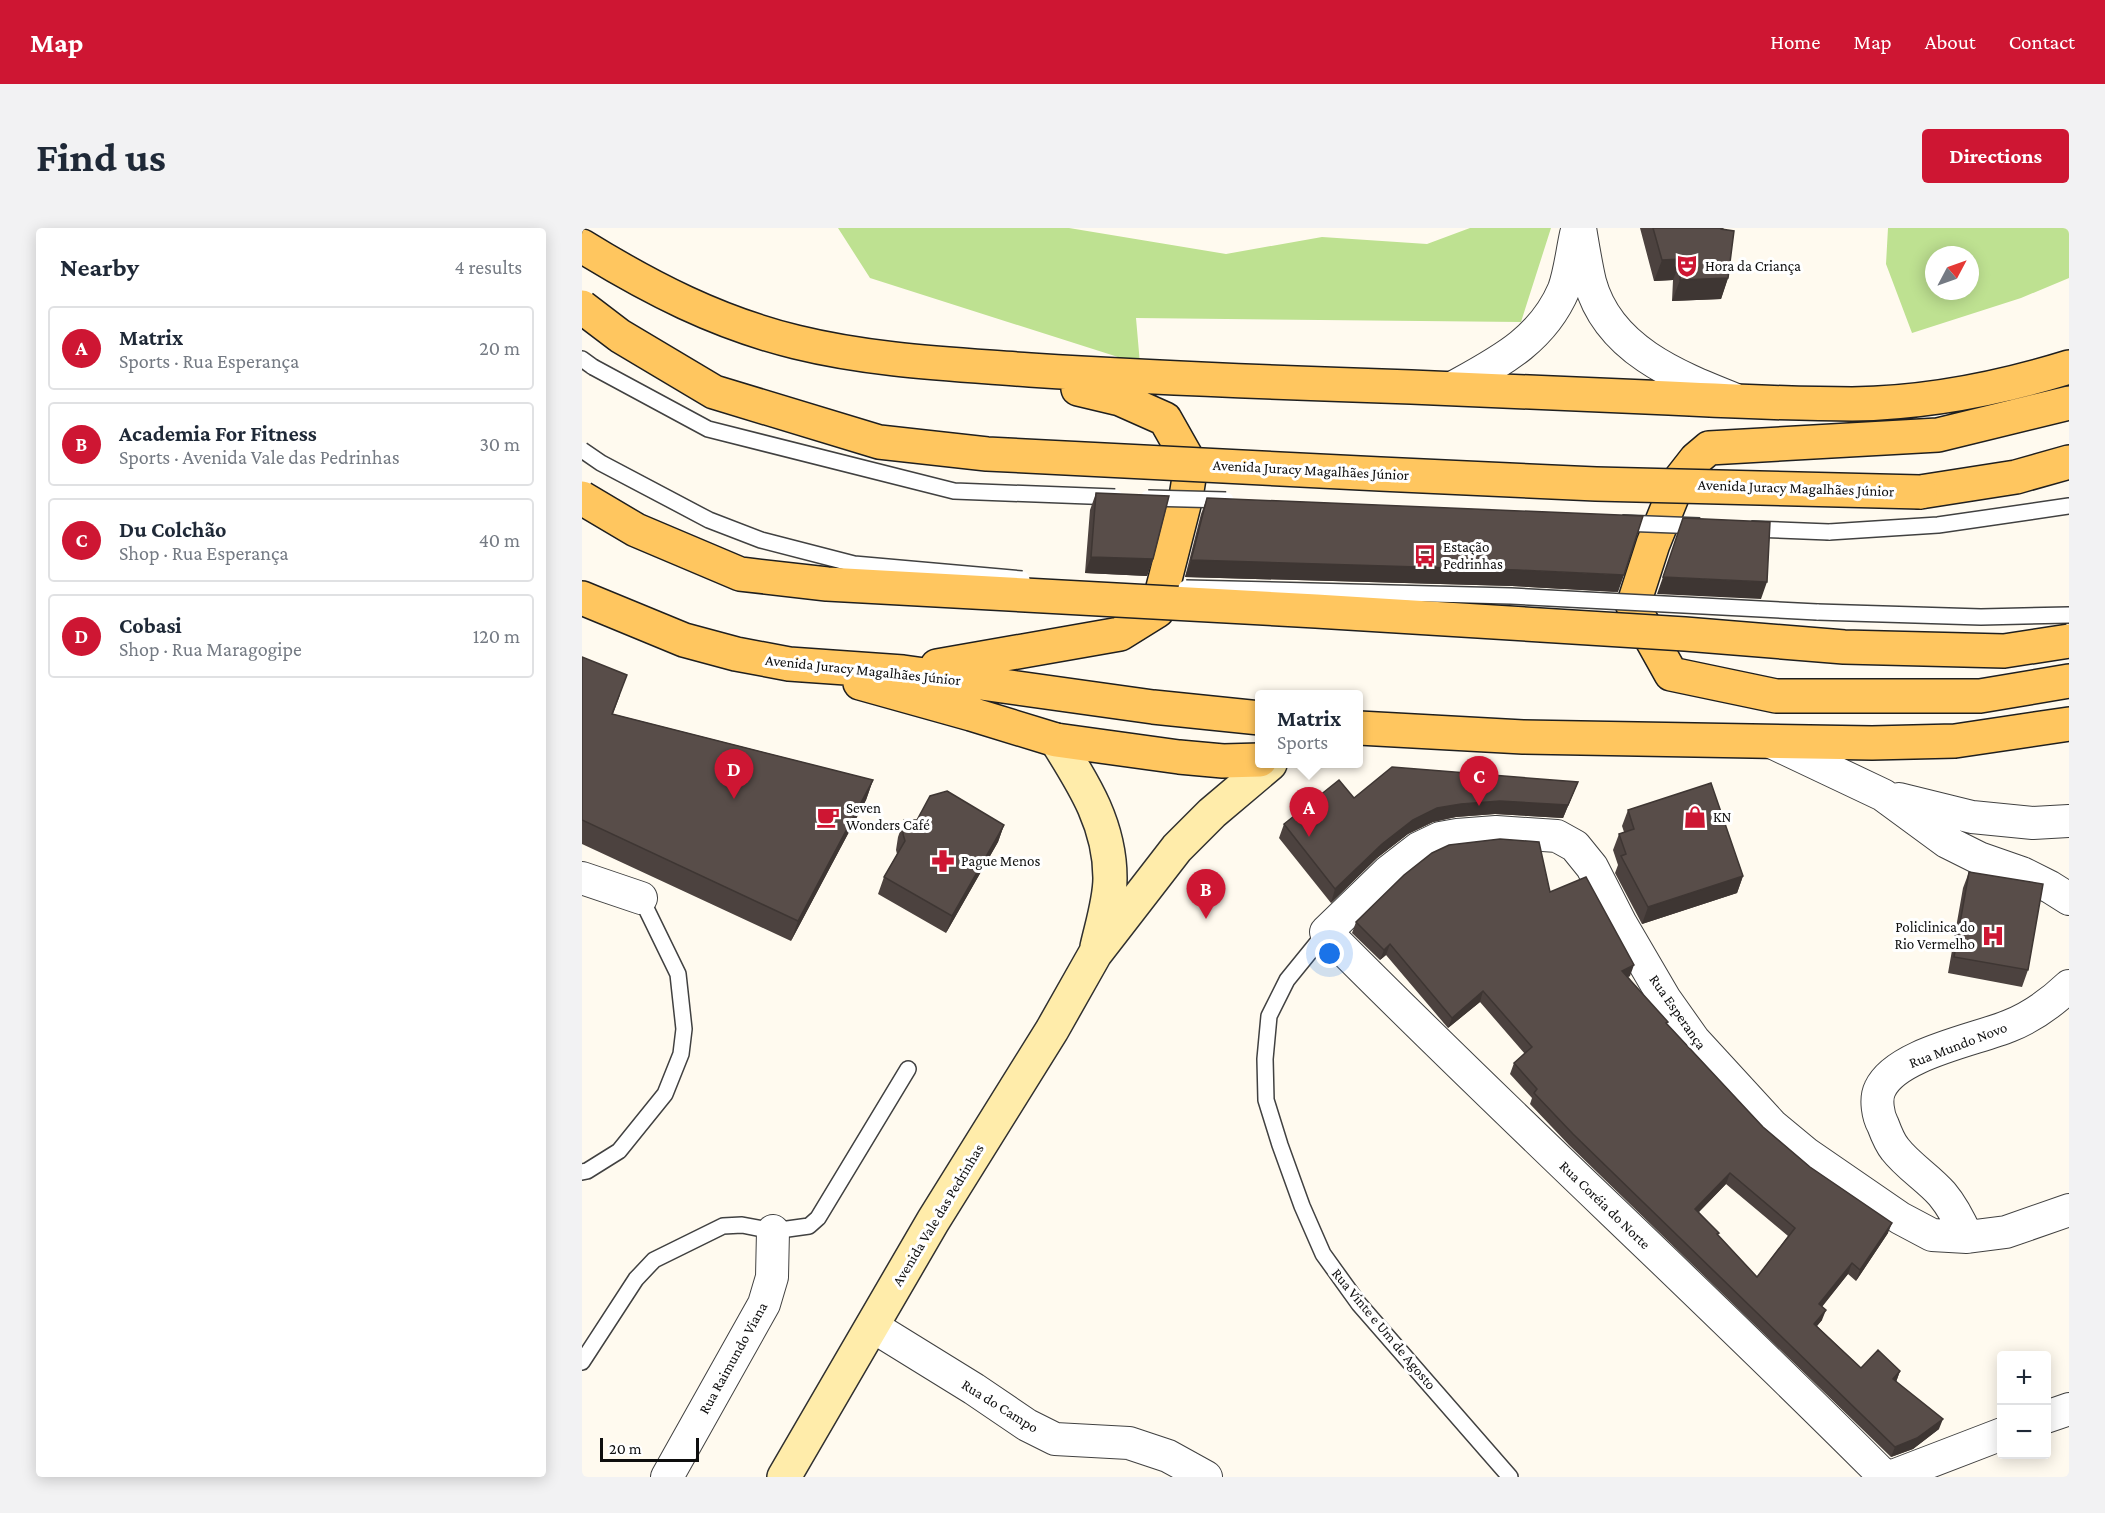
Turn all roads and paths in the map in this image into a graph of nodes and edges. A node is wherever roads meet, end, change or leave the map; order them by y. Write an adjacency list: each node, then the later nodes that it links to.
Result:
1 (1579, 228): 7 (street); 8 (street)
2 (582, 246): 5 (main road)
3 (582, 307): 11 (main road, Avenida Juracy Magalhães Júnior, bridge)
4 (587, 363): 13 (lane, bridge)
5 (984, 366): 7 (main road); 26 (main road)
6 (2069, 367): 8 (main road)
7 (1452, 388): 8 (main road)
8 (1740, 401)
9 (2069, 403): 27 (main road)
10 (582, 450): 18 (lane, bridge)
11 (2069, 462)
12 (582, 498): 24 (main road, bridge)
13 (1246, 501)
14 (2069, 506): 17 (lane, bridge)
15 (1607, 522): 16 (lane, bridge)
16 (1712, 527)
17 (1735, 528)
18 (1038, 580)
19 (1072, 583): 20 (lane)
20 (1107, 584)
21 (1153, 586): 23 (lane, bridge)
22 (582, 598): 25 (main road, Avenida Juracy Magalhães Júnior)
23 (2069, 615)
24 (2069, 641)
25 (789, 664): 26 (main road, Avenida Juracy Magalhães Júnior); 31 (main road)
26 (903, 672): 28 (main road, Avenida Juracy Magalhães Júnior)
27 (2069, 681)
28 (1255, 717)
29 (2069, 724): 32 (main road)
30 (1363, 729): 32 (main road)
31 (1056, 740): 33 (main road); 41 (street, Avenida Vale das Pedrinhas)
32 (1769, 741): 35 (street)
33 (1255, 760)
34 (1265, 768): 41 (street, Avenida Vale das Pedrinhas)
35 (1883, 795): 36 (street); 39 (street)
36 (2069, 821)
37 (582, 878): 38 (street)
38 (641, 898): 44 (lane)
39 (2069, 899)
40 (1326, 932): 47 (street, Rua Esperança); 56 (lane, Rua Vinte e Um de Agosto); 57 (street, Rua Coréia do Norte)
41 (1095, 954): 48 (street, Avenida Vale das Pedrinhas)
42 (2069, 986): 47 (street, Rua Mundo Novo)
43 (908, 1069): 46 (lane)
44 (582, 1172)
45 (2069, 1210): 47 (street, Rua Esperança)
46 (773, 1231): 49 (lane); 53 (street, Rua Raimundo Viana)
47 (1967, 1237)
48 (872, 1326): 54 (street, Avenida Vale das Pedrinhas); 55 (street, Rua do Campo)
49 (582, 1362)
50 (2069, 1409): 51 (street)
51 (2051, 1415)
52 (1997, 1436): 58 (street)
53 (667, 1477)
54 (784, 1477)
55 (1206, 1477)
56 (1510, 1477)
57 (1885, 1477)
58 (1890, 1477)

